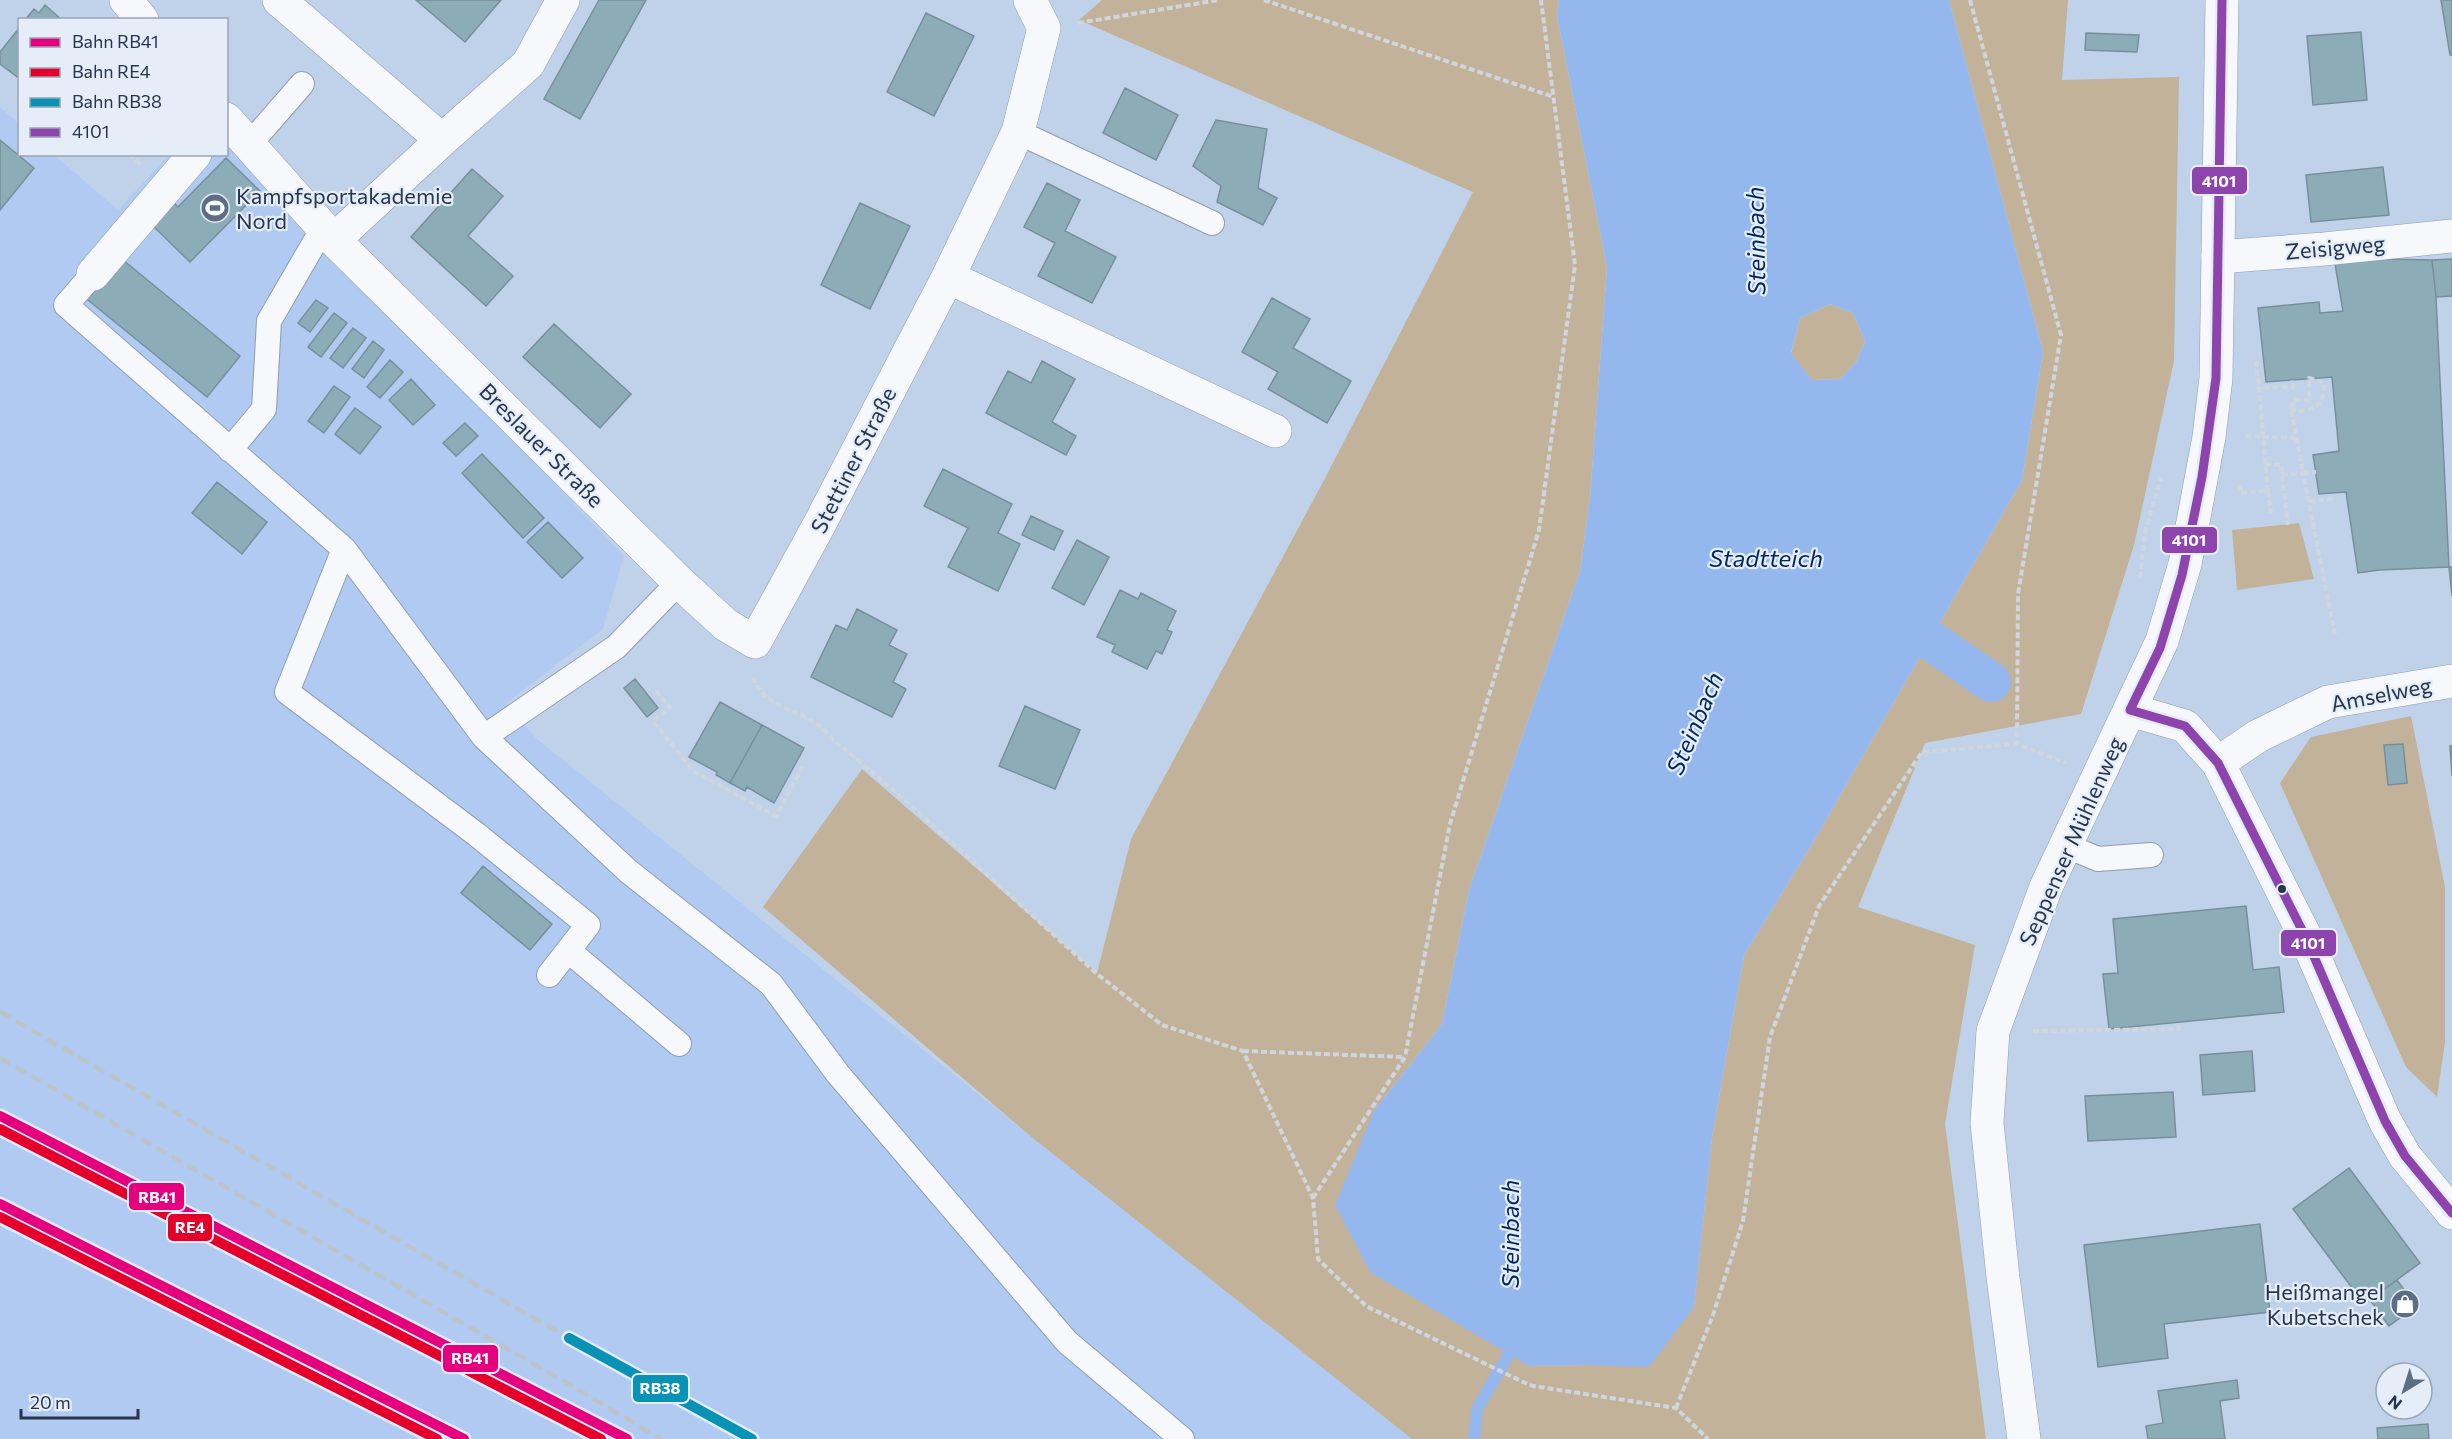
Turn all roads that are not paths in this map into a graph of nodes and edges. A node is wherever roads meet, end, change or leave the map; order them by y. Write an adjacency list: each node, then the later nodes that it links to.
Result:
1 (126, 0): 6 (street)
2 (279, 0): 10 (street)
3 (563, 0): 10 (street)
4 (2222, 0): 16 (street, Seppenser Mühlenweg)
5 (1037, 14): 9 (street, Stettiner Straße)
6 (140, 18)
7 (302, 84): 11 (lane)
8 (228, 121): 11 (street, Breslauer Straße)
9 (1018, 132): 13 (lane); 18 (street, Stettiner Straße)
10 (442, 140): 14 (street)
11 (249, 145): 14 (street, Breslauer Straße)
12 (193, 156): 17 (street)
13 (1212, 223)
14 (329, 234): 20 (lane); 22 (street, Breslauer Straße)
15 (2452, 236): 16 (street, Zeisigweg)
16 (2218, 257): 25 (street, Seppenser Mühlenweg)
17 (93, 274): 20 (lane)
18 (948, 277): 19 (street); 23 (street, Stettiner Straße)
19 (1275, 430)
20 (230, 450): 21 (lane)
21 (344, 549): 26 (lane); 30 (lane)
22 (679, 582): 23 (street, Breslauer Straße); 26 (lane)
23 (755, 642)
24 (2452, 681): 27 (street, Amselweg)
25 (2130, 710): 27 (street); 28 (street, Seppenser Mühlenweg)
26 (484, 737): 34 (lane)
27 (2218, 763): 33 (street)
28 (2064, 845): 29 (lane); 35 (street, Seppenser Mühlenweg)
29 (2151, 855)
30 (569, 951): 31 (lane); 32 (lane)
31 (549, 975)
32 (679, 1044)
33 (2452, 1213)
34 (1182, 1439)
35 (2024, 1439)

